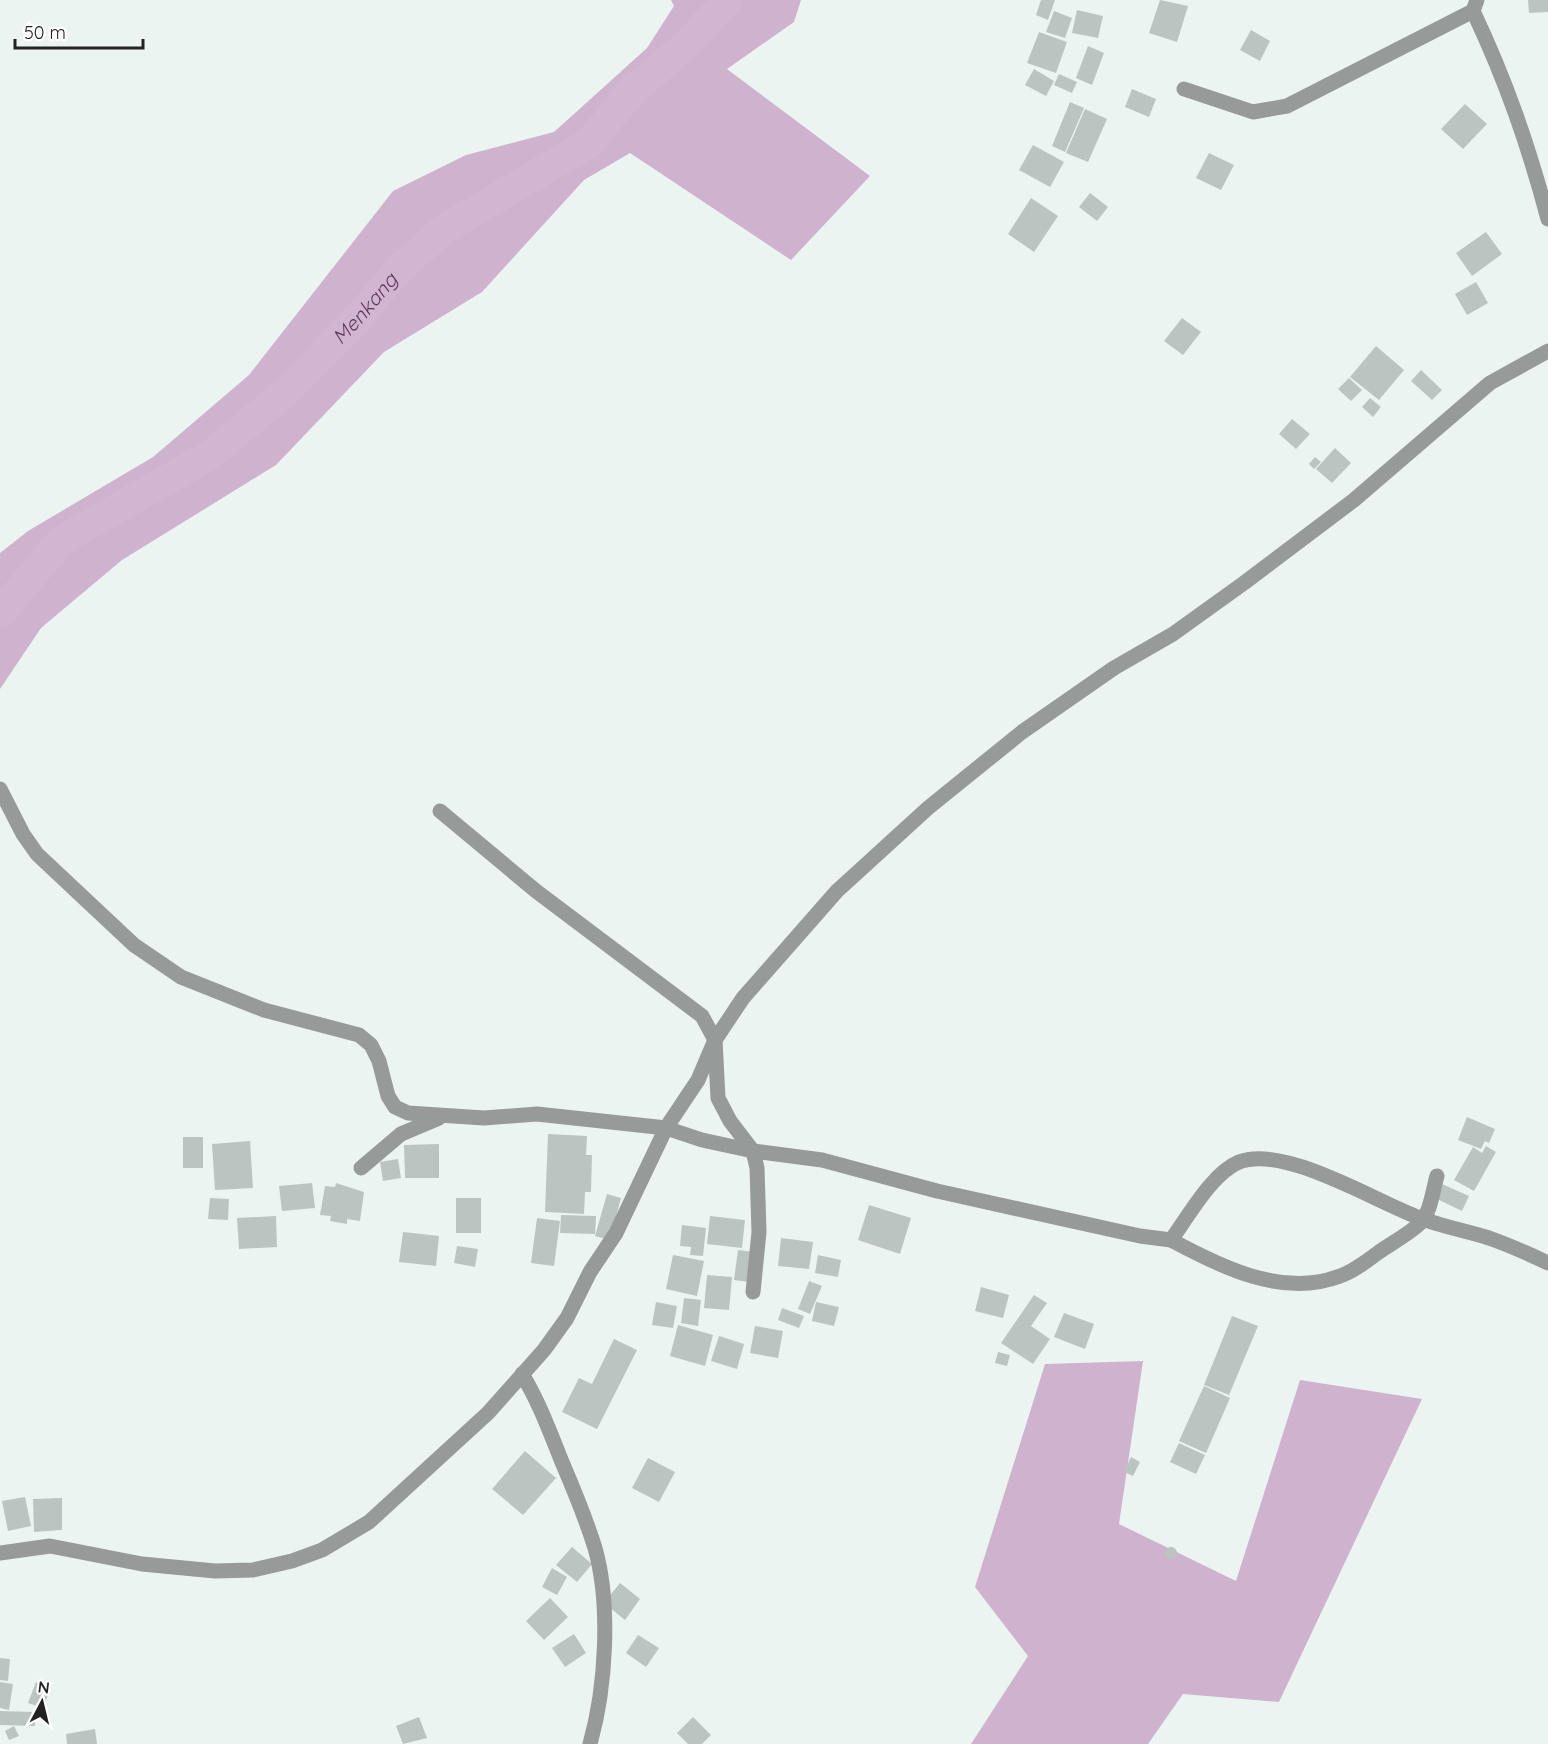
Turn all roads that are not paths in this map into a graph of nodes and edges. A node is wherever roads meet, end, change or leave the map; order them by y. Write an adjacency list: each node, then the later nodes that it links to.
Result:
1 (1475, 5): 2 (street); 3 (street)
2 (1184, 89)
3 (1548, 219)
4 (1548, 351): 7 (street)
5 (0, 789): 8 (street)
6 (440, 811): 7 (street)
7 (715, 1040): 9 (street); 10 (street)
8 (442, 1117): 9 (street); 11 (street)
9 (666, 1128): 10 (street); 17 (street)
10 (753, 1151): 14 (street); 16 (street)
11 (361, 1168)
12 (1437, 1176): 13 (street)
13 (1424, 1220): 14 (street); 14 (street); 15 (street)
14 (1171, 1240)
15 (1548, 1263)
16 (753, 1292)
17 (522, 1374): 18 (street); 19 (street)
18 (0, 1553)
19 (590, 1744)

